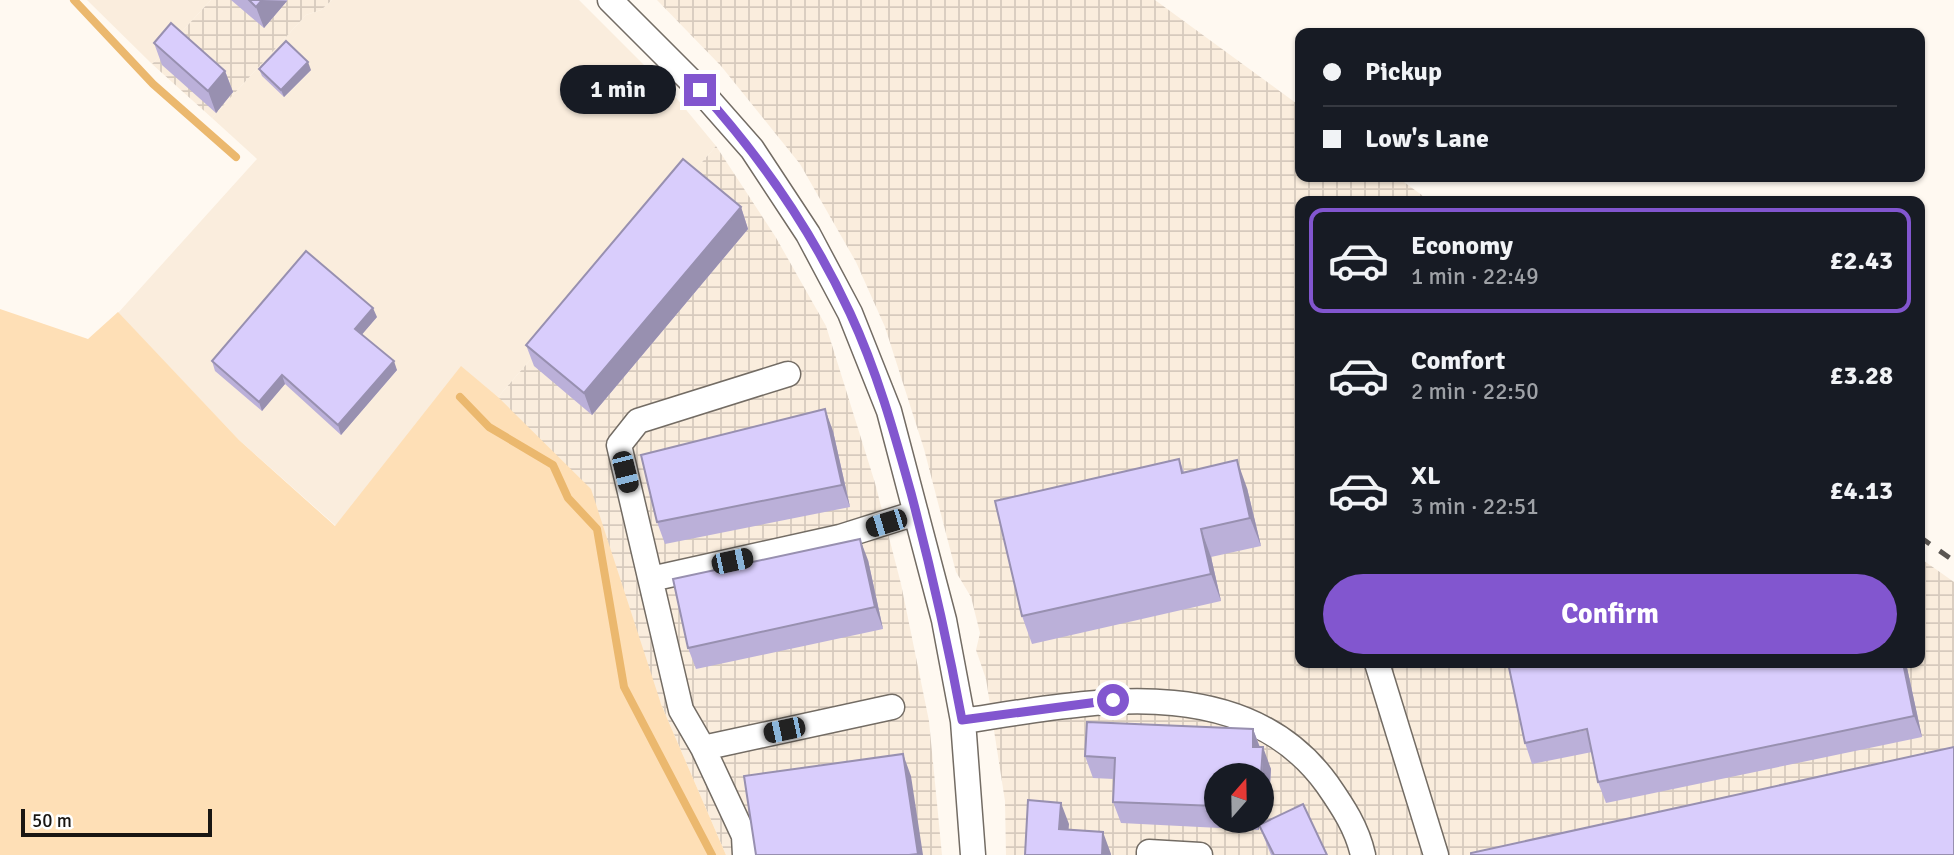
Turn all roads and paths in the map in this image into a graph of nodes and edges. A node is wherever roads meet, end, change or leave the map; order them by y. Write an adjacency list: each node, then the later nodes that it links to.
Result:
1 (610, 0): 3 (street)
2 (788, 374): 4 (street)
3 (916, 513): 4 (street); 7 (street)
4 (651, 579): 8 (street)
5 (1379, 668): 14 (street)
6 (892, 707): 8 (street)
7 (962, 720): 10 (street); 13 (street)
8 (703, 748): 9 (street)
9 (746, 855)
10 (973, 855)
11 (1149, 855): 12 (street)
12 (1200, 855)
13 (1363, 855)
14 (1436, 855)

